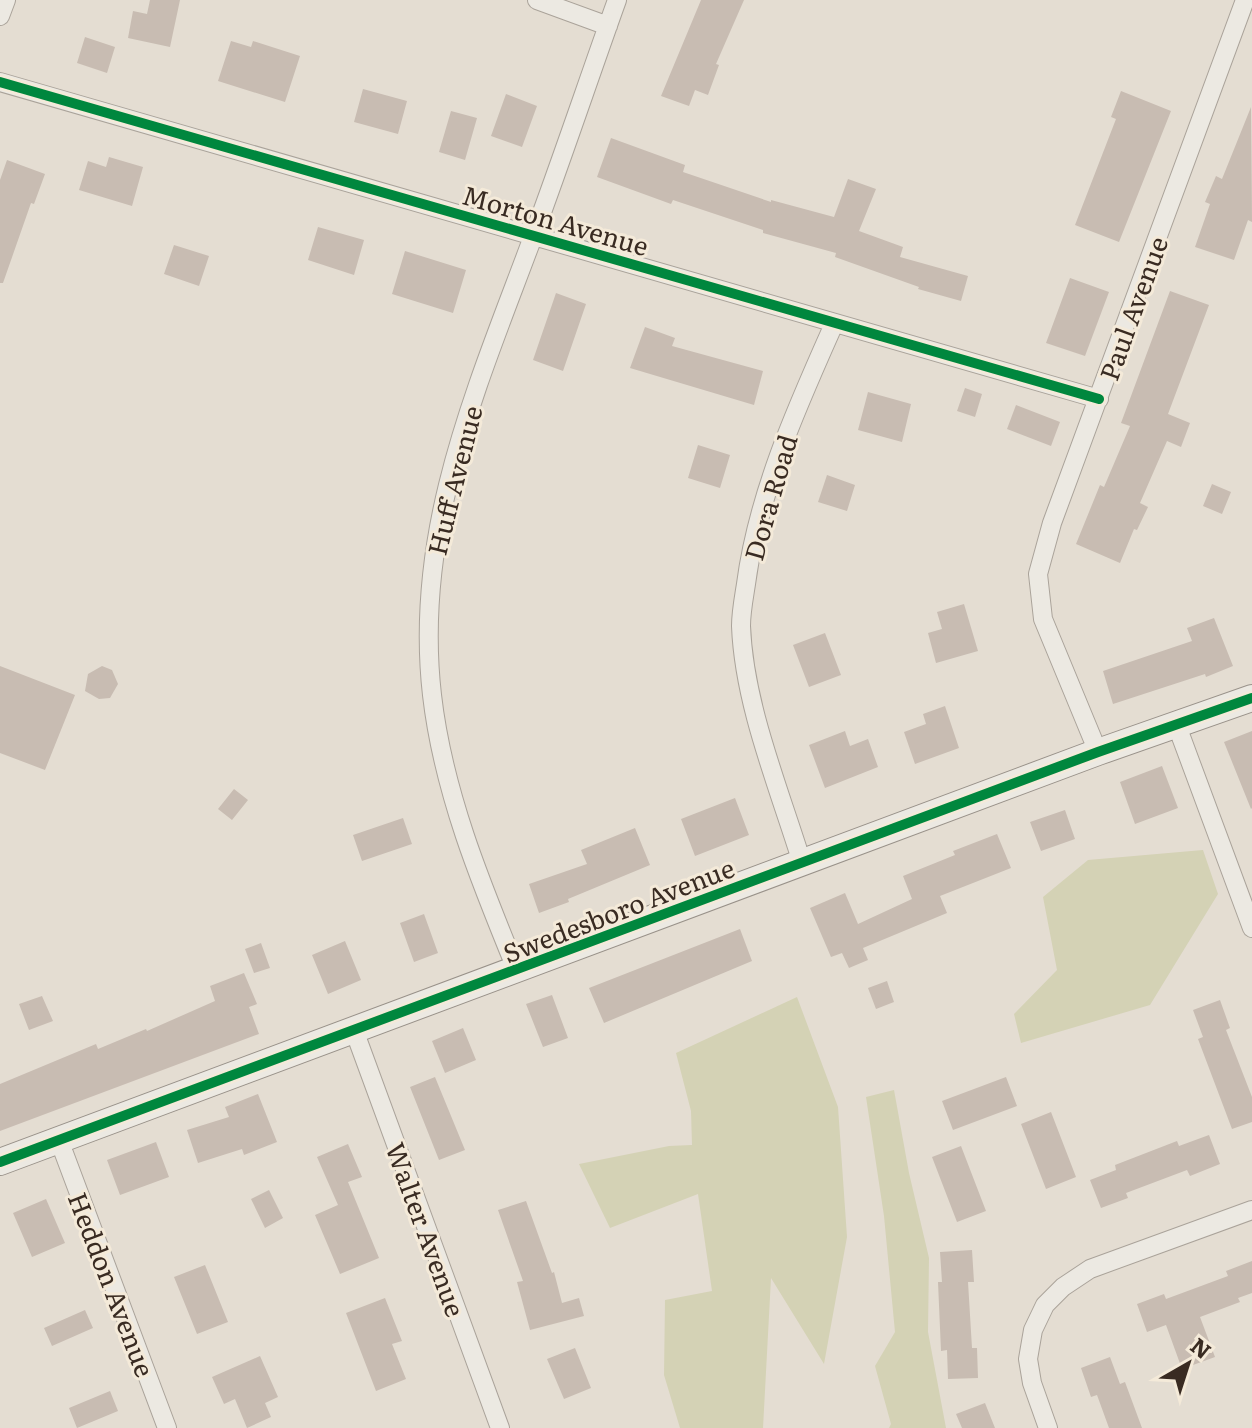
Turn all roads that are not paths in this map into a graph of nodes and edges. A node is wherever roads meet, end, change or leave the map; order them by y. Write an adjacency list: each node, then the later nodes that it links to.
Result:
1 (6, 0): 5 (street)
2 (537, 0): 6 (street)
3 (617, 0): 6 (street, Huff Avenue)
4 (1245, 0): 10 (street, Paul Avenue)
5 (0, 16)
6 (608, 26): 8 (street, Huff Avenue)
7 (0, 82): 8 (street, Morton Avenue)
8 (534, 234): 9 (street, Morton Avenue); 16 (street, Huff Avenue)
9 (834, 324): 10 (street, Morton Avenue); 14 (street, Dora Road)
10 (1099, 399): 13 (street, Paul Avenue)
11 (1252, 698): 12 (street, Swedesboro Avenue)
12 (1177, 726): 13 (street, Swedesboro Avenue); 15 (street)
13 (1098, 752): 14 (street, Swedesboro Avenue)
14 (802, 863): 16 (street, Swedesboro Avenue)
15 (1252, 928)
16 (517, 971): 17 (street, Swedesboro Avenue)
17 (354, 1030): 18 (street, Swedesboro Avenue); 22 (street, Walter Avenue)
18 (59, 1140): 19 (street, Swedesboro Avenue); 21 (street, Heddon Avenue)
19 (0, 1162)
20 (1252, 1210): 23 (street)
21 (167, 1428)
22 (500, 1428)
23 (1048, 1428)

